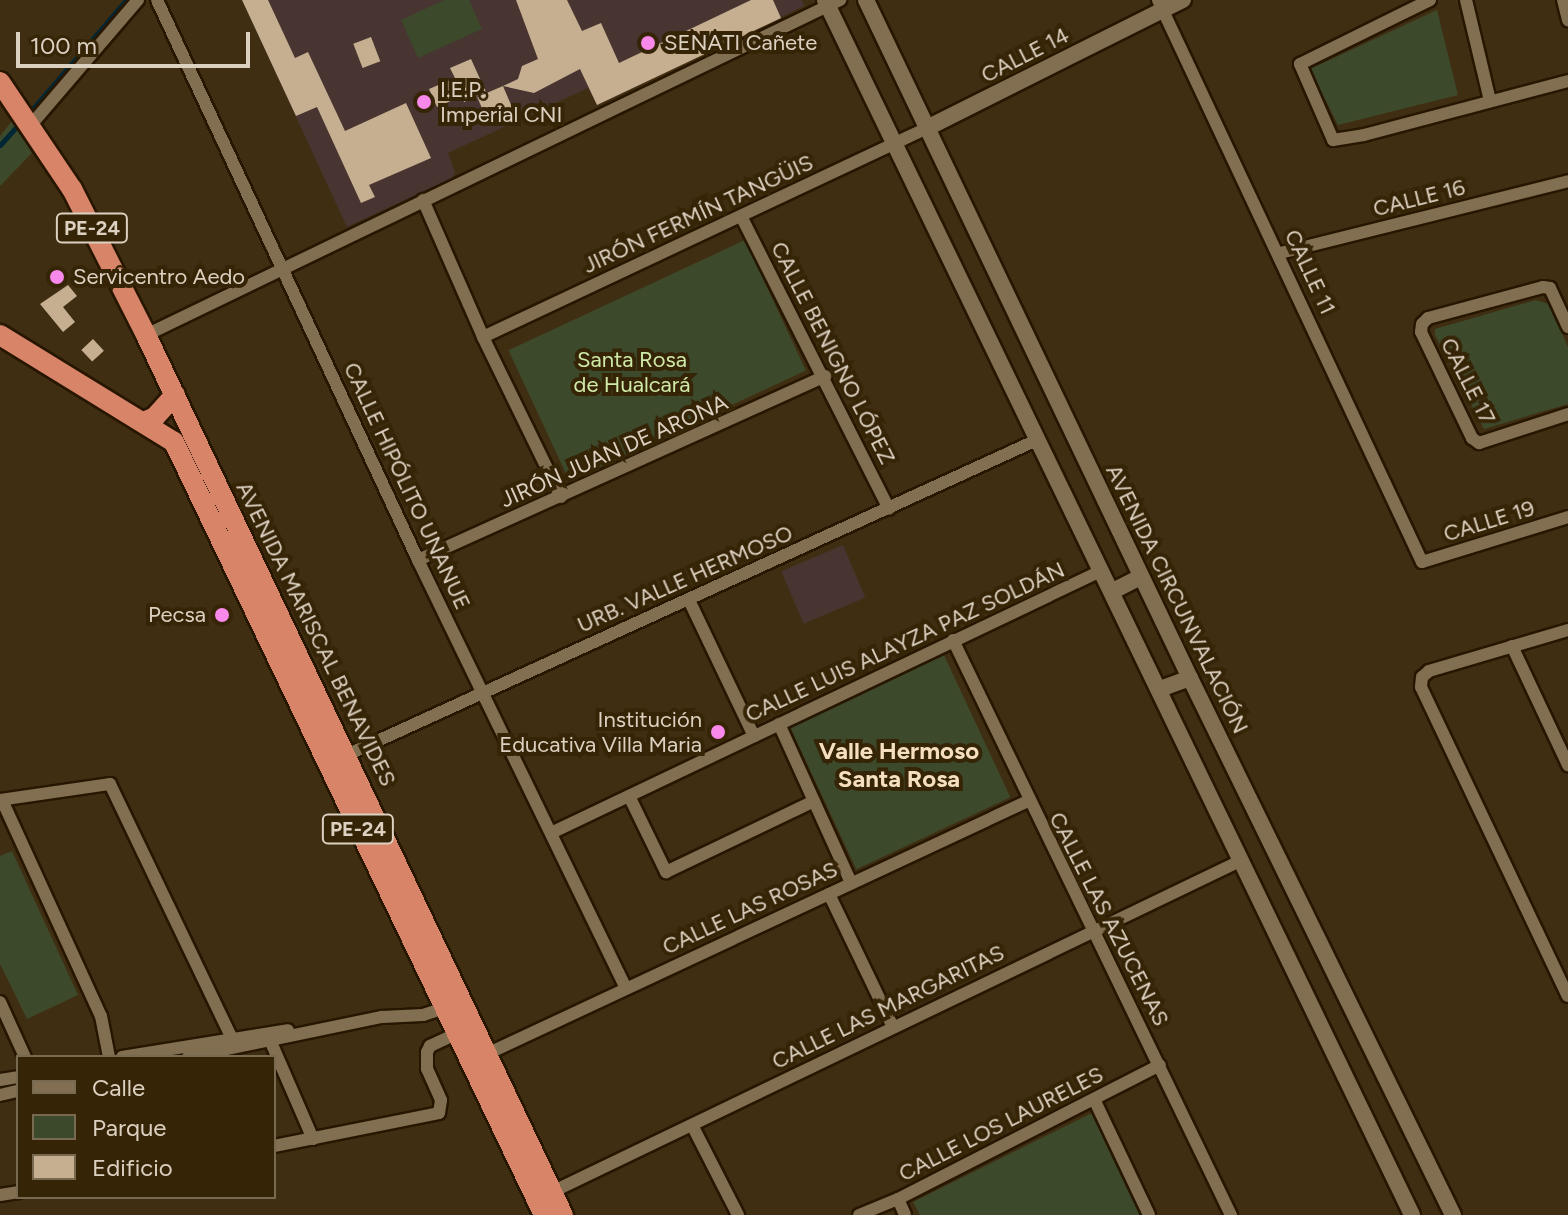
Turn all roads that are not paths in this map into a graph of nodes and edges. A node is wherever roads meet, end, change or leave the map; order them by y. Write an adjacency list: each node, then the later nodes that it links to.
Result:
1 (138, 0): 14 (street)
2 (157, 0): 21 (street, CALLE HIPÓLITO UNANUE)
3 (866, 0): 15 (street, AVENIDA CIRCUNVALACIÓN)
4 (1183, 0): 9 (street, CALLE 14)
5 (1430, 0): 13 (street)
6 (1466, 0): 13 (street)
7 (1563, 0): 10 (street)
8 (830, 2): 16 (street); 18 (street)
9 (1160, 5): 15 (street, CALLE 14); 20 (street, CALLE 11)
10 (1568, 20)
11 (1568, 81): 13 (street)
12 (0, 82): 14 (highway, PE-24)
13 (1490, 101)
14 (30, 126): 24 (highway, PE-24)
15 (929, 127): 16 (street, JIRÓN FERMÍN TANGÜIS); 37 (street, AVENIDA CIRCUNVALACIÓN)
16 (891, 144): 19 (street, JIRÓN FERMÍN TANGÜIS); 30 (street)
17 (1568, 181): 20 (street, CALLE 16)
18 (423, 200): 21 (street); 25 (street)
19 (741, 216): 25 (street, JIRÓN FERMÍN TANGÜIS); 26 (street, CALLE BENIGNO LÓPEZ)
20 (1280, 253): 35 (street, CALLE 11)
21 (284, 269): 24 (street); 34 (street, CALLE HIPÓLITO UNANUE)
22 (1568, 327): 28 (street, CALLE 17)
23 (0, 335): 29 (highway, PE-24)
24 (146, 335): 27 (highway, AVENIDA MARISCAL BENAVIDES / PE-24)
25 (483, 337): 31 (street)
26 (825, 376): 31 (street, JIRÓN JUAN DE ARONA); 32 (street, CALLE BENIGNO LÓPEZ)
27 (175, 395): 29 (highway); 48 (highway, AVENIDA MARISCAL BENAVIDES / PE-24)
28 (1568, 414)
29 (144, 422): 49 (highway, AVENIDA MARISCAL BENAVIDES / PE-24)
30 (1039, 439): 32 (street, URB. VALLE HERMOSO); 36 (street)
31 (561, 497): 34 (street, JIRÓN JUAN DE ARONA)
32 (889, 509): 39 (street, URB. VALLE HERMOSO)
33 (1568, 517): 35 (street, CALLE 19)
34 (418, 560): 45 (street, CALLE HIPÓLITO UNANUE)
35 (1422, 562)
36 (1103, 570): 38 (street); 41 (street, CALLE LUIS ALAYZA PAZ SOLDÁN)
37 (1141, 577): 38 (street); 43 (street, AVENIDA CIRCUNVALACIÓN)
38 (1113, 591): 44 (street)
39 (689, 600): 45 (street, URB. VALLE HERMOSO); 47 (street)
40 (1568, 630): 42 (street)
41 (953, 640): 46 (street, CALLE LUIS ALAYZA PAZ SOLDÁN); 54 (street, CALLE LAS AZUCENAS)
42 (1512, 646): 50 (street); 61 (street)
43 (1190, 678): 44 (street); 89 (street, AVENIDA CIRCUNVALACIÓN)
44 (1160, 689): 56 (street)
45 (482, 693): 48 (street, URB. VALLE HERMOSO); 55 (street, CALLE HIPÓLITO UNANUE)
46 (779, 724): 47 (street, CALLE LUIS ALAYZA PAZ SOLDÁN); 53 (street)
47 (754, 736): 51 (street, CALLE LUIS ALAYZA PAZ SOLDÁN)
48 (348, 755): 49 (street, URB. VALLE HERMOSO); 69 (highway, AVENIDA MARISCAL BENAVIDES / PE-24)
49 (327, 764): 63 (highway, AVENIDA MARISCAL BENAVIDES / PE-24)
50 (1568, 765)
51 (629, 796): 53 (street); 55 (street, CALLE LUIS ALAYZA PAZ SOLDÁN)
52 (1, 800): 67 (street); 71 (street)
53 (814, 801): 57 (street)
54 (1028, 801): 57 (street, CALLE LAS ROSAS); 59 (street, CALLE LAS AZUCENAS)
55 (551, 833): 60 (street, CALLE HIPÓLITO UNANUE)
56 (1242, 860): 59 (street, CALLE LAS MARGARITAS); 88 (street)
57 (851, 883): 58 (street, CALLE LAS ROSAS)
58 (829, 894): 60 (street, CALLE LAS ROSAS); 64 (street)
59 (1093, 931): 64 (street, CALLE LAS MARGARITAS); 74 (street, CALLE LAS AZUCENAS)
60 (626, 988): 69 (street, CALLE LAS ROSAS)
61 (1568, 996)
62 (0, 1002): 70 (street)
63 (444, 1008): 65 (street); 66 (highway, AVENIDA MARISCAL BENAVIDES / PE-24)
64 (893, 1027): 76 (street, CALLE LAS MARGARITAS)
65 (300, 1034): 67 (street); 68 (street)
66 (456, 1034): 77 (street); 81 (highway, AVENIDA MARISCAL BENAVIDES / PE-24)
67 (231, 1037): 72 (street)
68 (270, 1040): 73 (street); 77 (street)
69 (489, 1053): 79 (highway, AVENIDA MARISCAL BENAVIDES / PE-24)
70 (24, 1055)
71 (109, 1055)
72 (133, 1055)
73 (198, 1055)
74 (1160, 1065): 75 (street, CALLE LOS LAURELES); 87 (street, CALLE LAS AZUCENAS)
75 (1094, 1099): 80 (street, CALLE LOS LAURELES); 86 (street)
76 (692, 1125): 79 (street, CALLE LAS MARGARITAS); 83 (street)
77 (313, 1139): 78 (street)
78 (276, 1146)
79 (552, 1192): 82 (highway, AVENIDA MARISCAL BENAVIDES / PE-24)
80 (898, 1199): 84 (street, CALLE LOS LAURELES); 85 (street)
81 (544, 1215)
82 (563, 1215)
83 (738, 1215)
84 (859, 1215)
85 (905, 1215)
86 (1149, 1215)
87 (1231, 1215)
88 (1412, 1215)
89 (1453, 1215)

